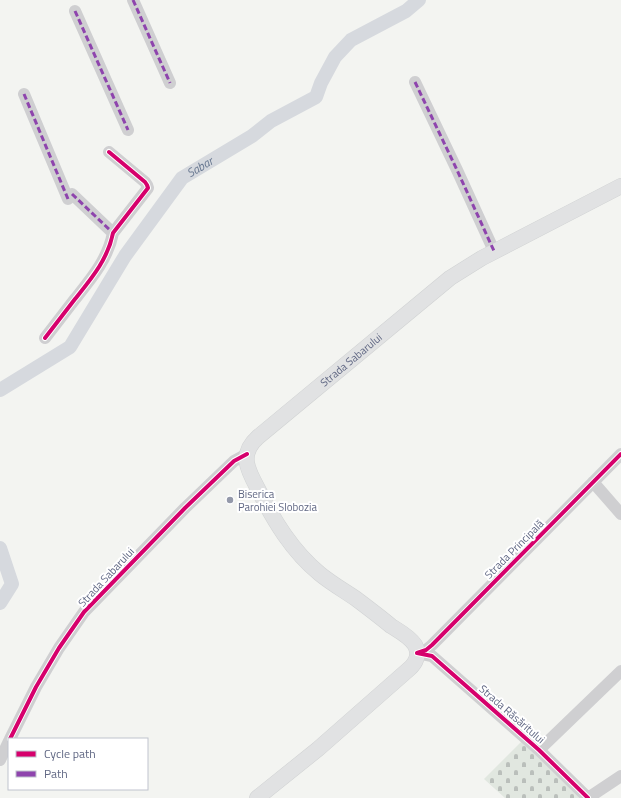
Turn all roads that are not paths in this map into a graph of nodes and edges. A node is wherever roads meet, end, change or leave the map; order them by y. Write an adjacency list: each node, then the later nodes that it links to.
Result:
1 (133, 0): 3 (street)
2 (76, 10): 6 (street)
3 (170, 82)
4 (415, 82): 10 (street)
5 (24, 94): 9 (street)
6 (128, 130)
7 (109, 152): 9 (street)
8 (621, 186): 10 (main road, Strada Sabarului)
9 (113, 233): 11 (street)
10 (494, 251): 12 (main road, Strada Sabarului)
11 (45, 338)
12 (247, 454): 16 (main road); 18 (street, Strada Sabarului)
13 (621, 454): 14 (street, Strada Principală)
14 (593, 482): 15 (street); 16 (street, Strada Principală)
15 (621, 514)
16 (417, 653): 20 (street, Strada Răsăritului); 23 (main road)
17 (621, 671): 20 (street)
18 (11, 738)
19 (8, 744): 21 (street, Strada Sabarului)
20 (539, 750): 24 (street, Strada Răsăritului)
21 (0, 760)
22 (621, 776): 24 (street)
23 (257, 798)
24 (588, 798)

